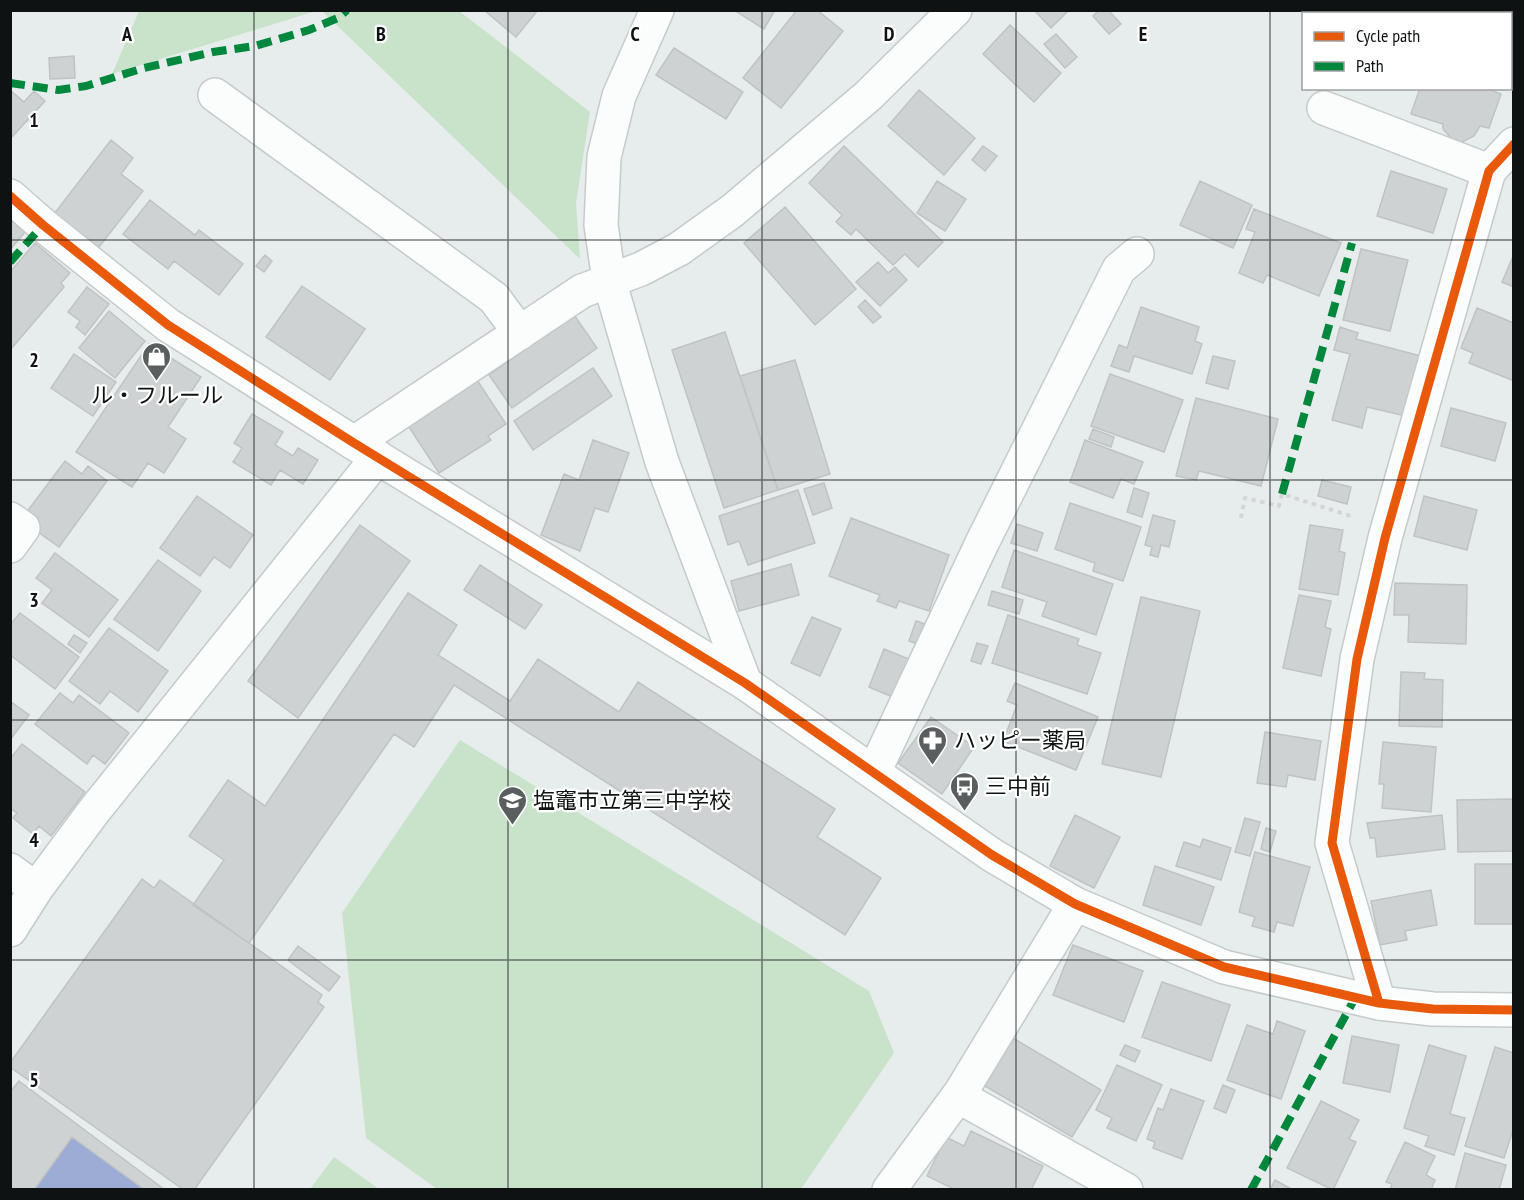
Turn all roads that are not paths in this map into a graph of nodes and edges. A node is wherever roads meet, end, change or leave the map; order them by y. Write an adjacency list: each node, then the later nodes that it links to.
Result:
1 (657, 10): 9 (street)
2 (955, 10): 9 (street)
3 (215, 95): 10 (street)
4 (1324, 108): 6 (street)
5 (1514, 144): 6 (street)
6 (1489, 171): 19 (street)
7 (10, 196): 11 (street)
8 (1137, 254): 15 (street)
9 (609, 280): 10 (street); 14 (street)
10 (520, 333): 11 (street)
11 (366, 450): 14 (street); 16 (street)
12 (10, 519): 13 (street)
13 (10, 546)
14 (745, 683): 15 (street)
15 (874, 772): 17 (street)
16 (23, 879): 18 (street)
17 (1075, 904): 19 (street); 21 (street)
18 (10, 930)
19 (1378, 1003): 20 (street)
20 (1514, 1010)
21 (958, 1096): 22 (street); 23 (street)
22 (889, 1190)
23 (1126, 1190)

